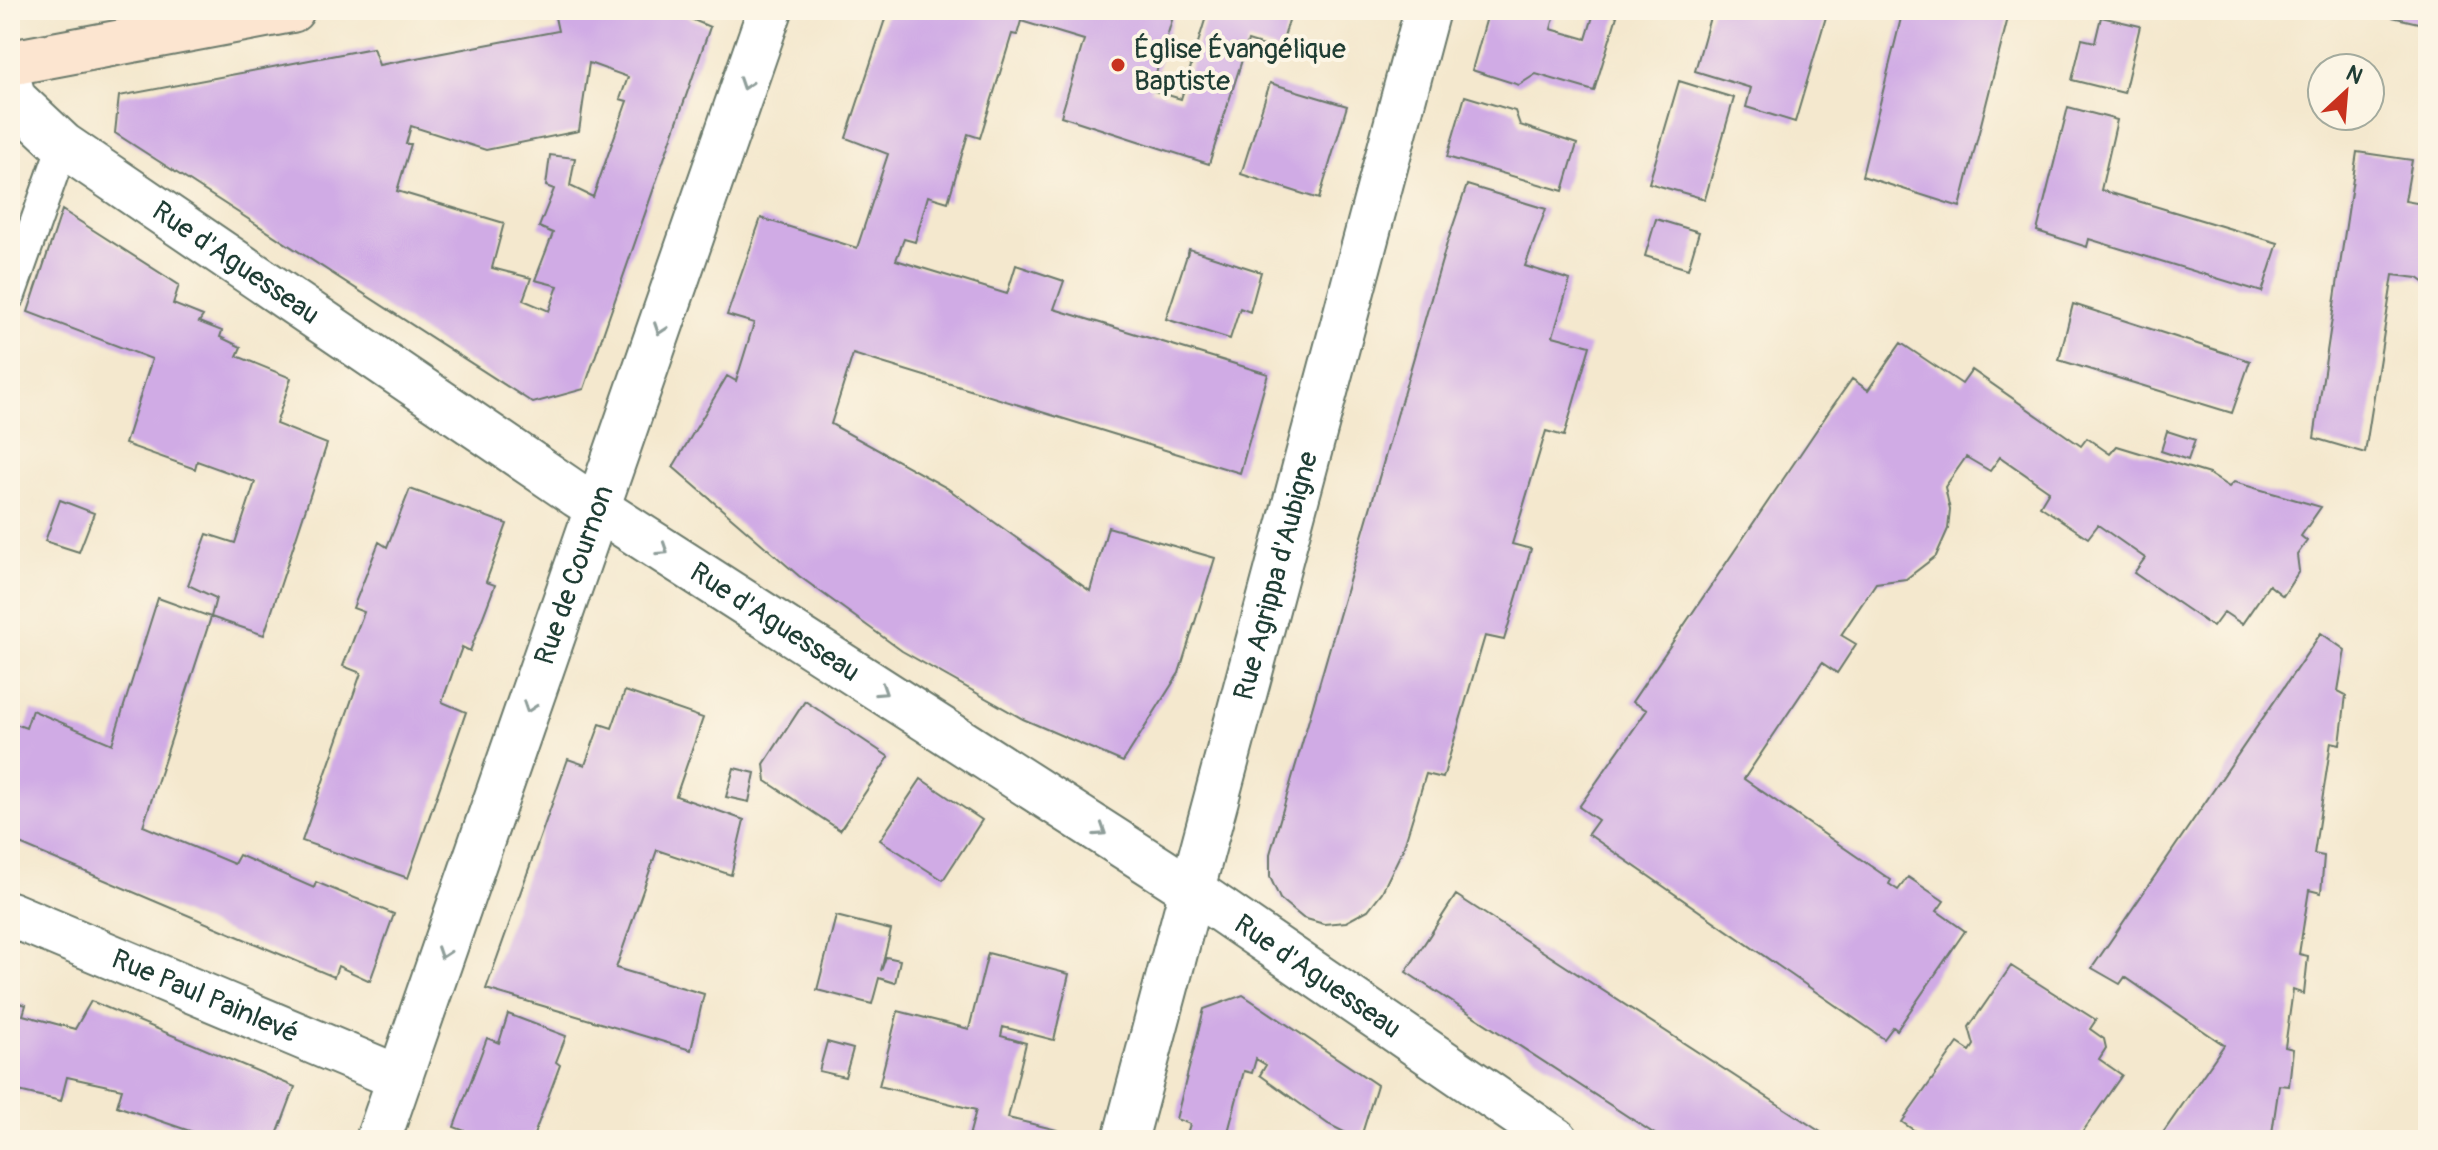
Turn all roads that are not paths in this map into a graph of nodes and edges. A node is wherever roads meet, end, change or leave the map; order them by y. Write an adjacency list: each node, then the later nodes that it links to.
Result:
1 (292, 10): 4 (main road)
2 (770, 10): 9 (street, Rue de Cournon, one-way to 9)
3 (1427, 10): 10 (street, Rue Agrippa d'Aubigne)
4 (235, 14): 5 (main road)
5 (10, 63)
6 (10, 86): 7 (street, Rue d'Aguesseau)
7 (63, 145): 8 (lane); 9 (street, Rue d'Aguesseau)
8 (10, 295)
9 (597, 508): 10 (street, Rue d'Aguesseau, one-way to 10); 12 (street, Rue de Cournon, one-way to 12)
10 (1192, 890): 14 (street, Rue Agrippa d'Aubigne); 15 (street, Rue d'Aguesseau)
11 (10, 914): 12 (street, Rue Paul Painlevé)
12 (400, 1078): 13 (street, Rue de Cournon)
13 (378, 1140)
14 (1125, 1140)
15 (1556, 1140)

